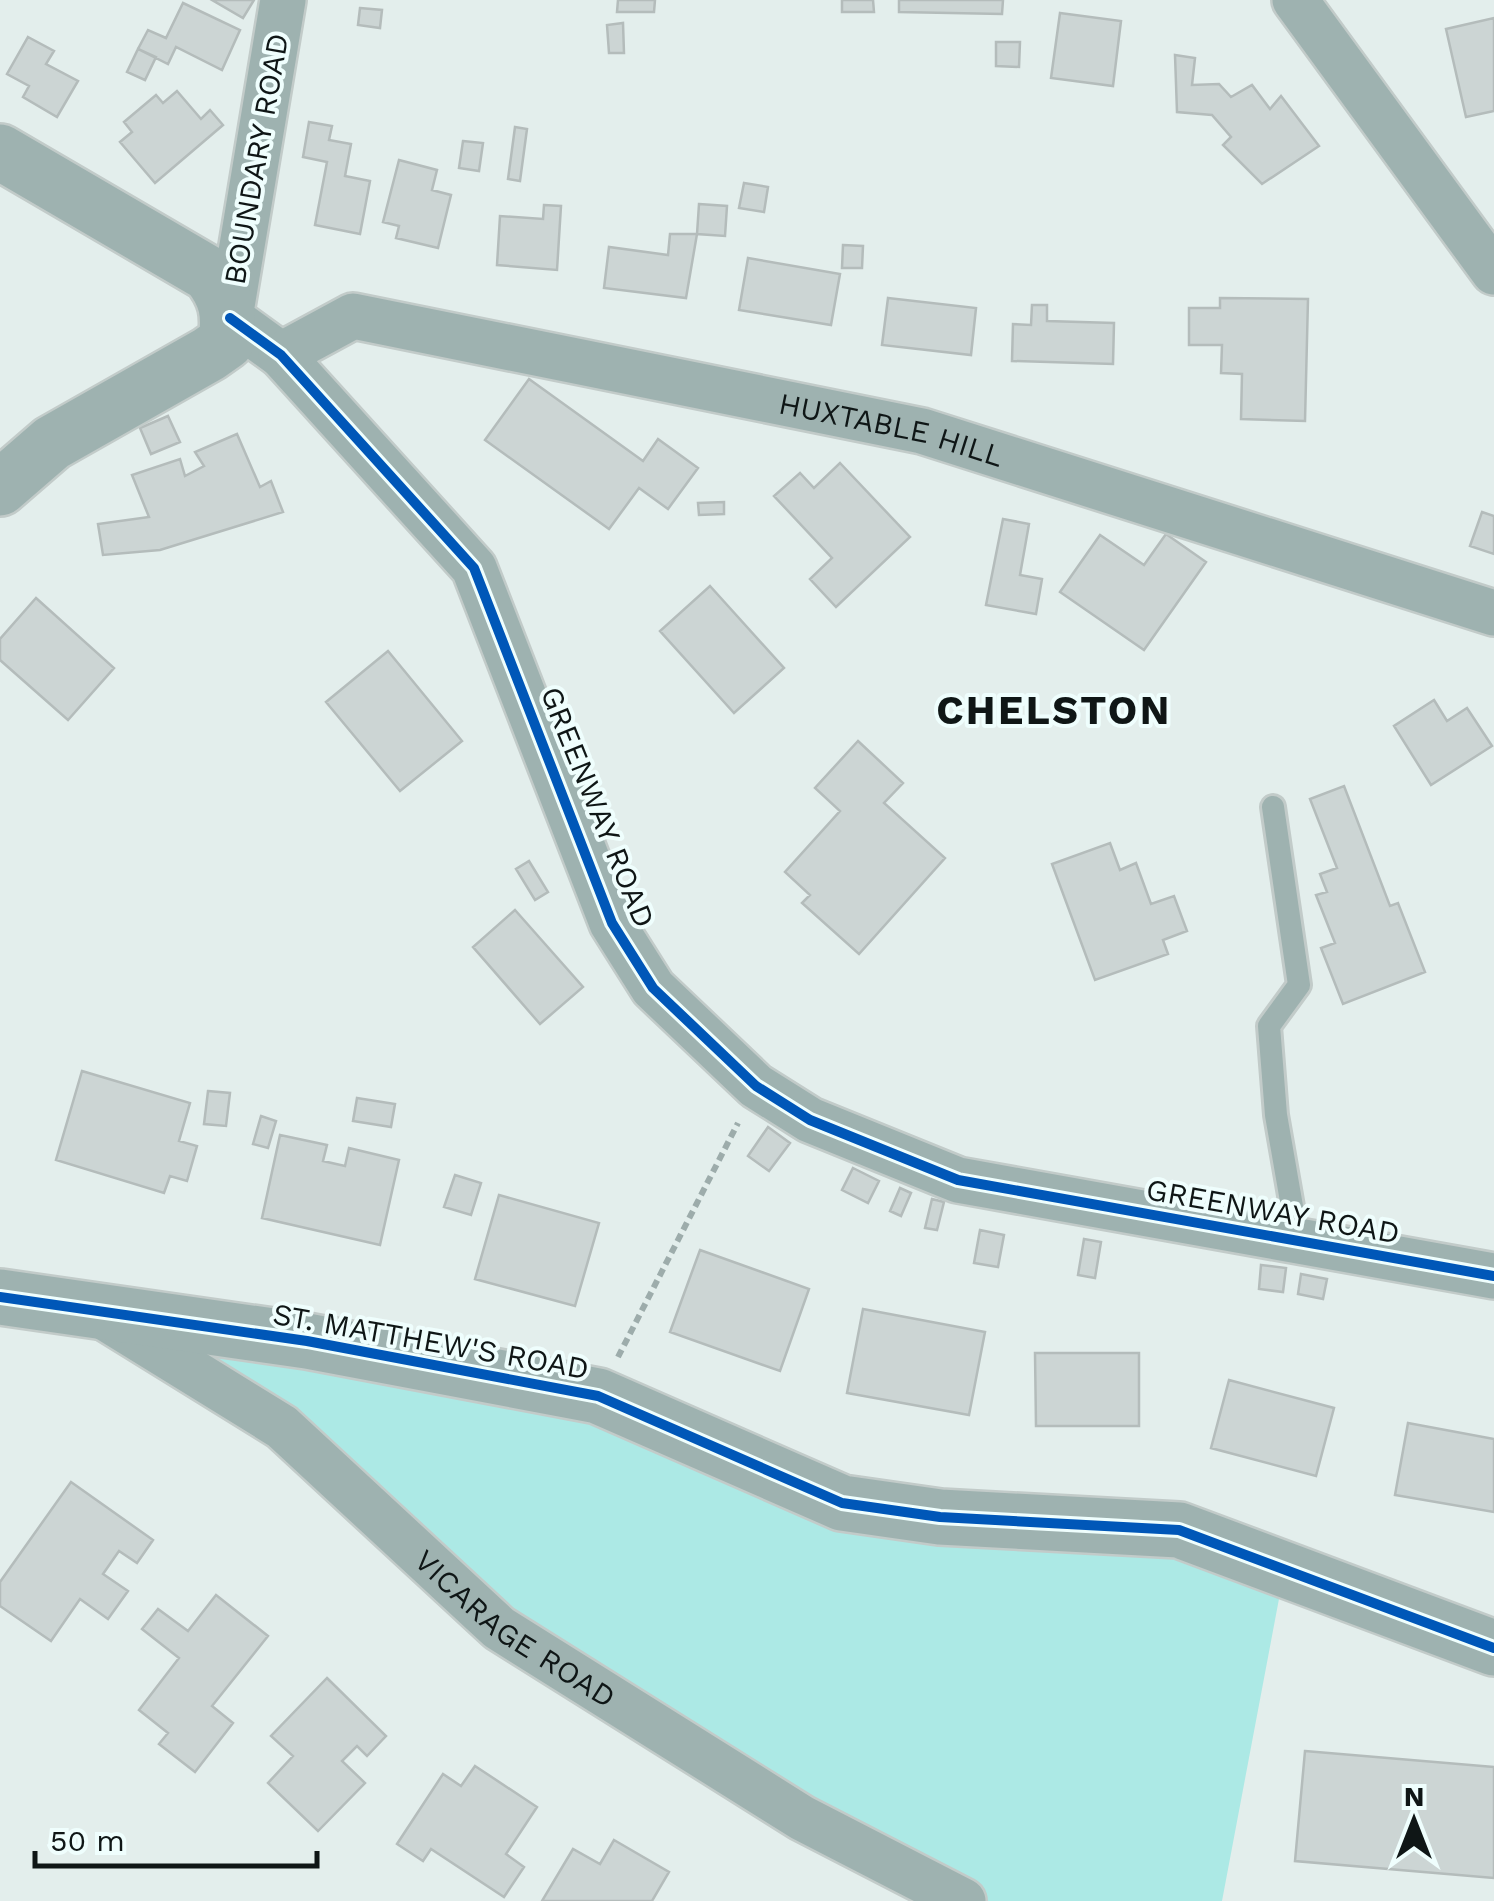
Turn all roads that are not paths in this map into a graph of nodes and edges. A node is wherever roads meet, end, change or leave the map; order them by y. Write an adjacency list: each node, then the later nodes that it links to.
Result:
1 (283, 0): 5 (street, BOUNDARY ROAD)
2 (1306, 2): 4 (street)
3 (0, 152): 5 (street)
4 (1494, 272)
5 (230, 318): 6 (street, GREENWAY ROAD); 7 (street)
6 (282, 356): 8 (street, HUXTABLE HILL); 10 (street, GREENWAY ROAD)
7 (0, 488)
8 (1494, 613)
9 (1272, 807): 10 (lane)
10 (1298, 1241): 11 (street, GREENWAY ROAD)
11 (1494, 1276)
12 (0, 1297): 13 (street, ST. MATTHEW'S ROAD)
13 (99, 1314): 14 (street, ST. MATTHEW'S ROAD); 15 (street, VICARAGE ROAD)
14 (1483, 1643)
15 (963, 1901)

